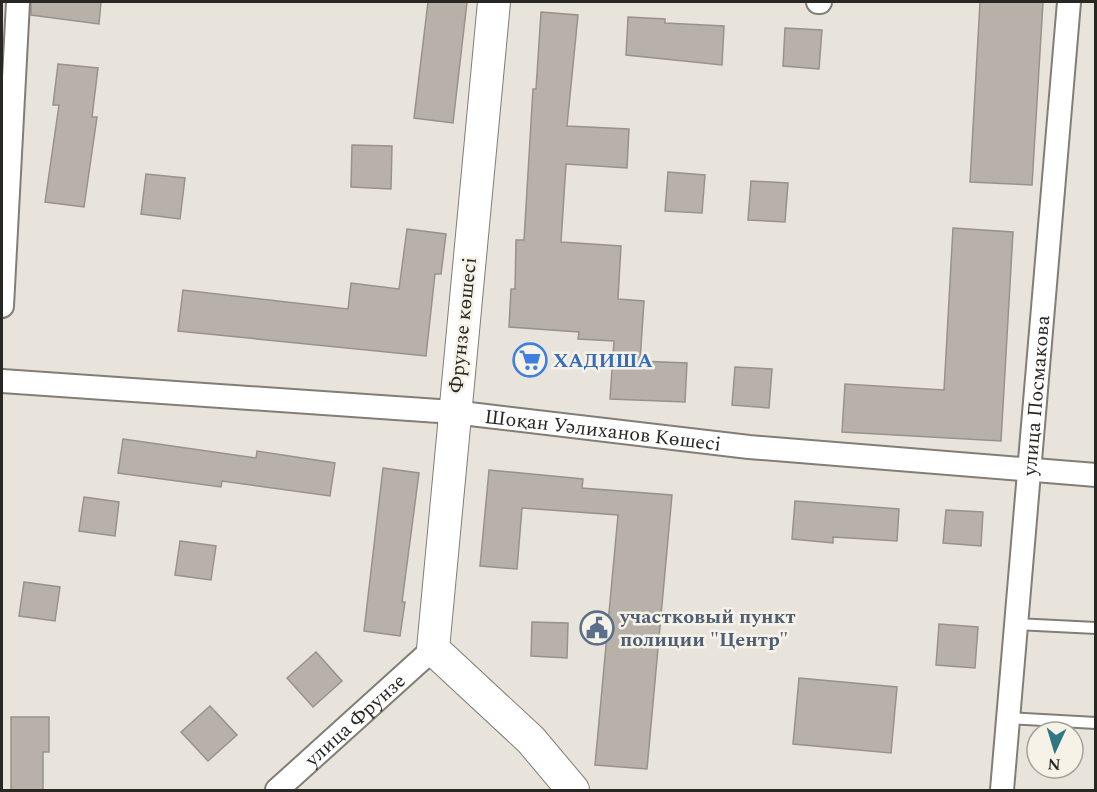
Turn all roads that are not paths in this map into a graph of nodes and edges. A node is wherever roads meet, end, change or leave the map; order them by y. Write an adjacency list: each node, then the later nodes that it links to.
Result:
1 (18, 2): 4 (street)
2 (494, 2): 6 (main road, Фрунзе көшесі)
3 (1069, 2): 7 (street, улица Посмакова)
4 (2, 306)
5 (2, 381): 6 (street, Шоқан Уәлиханов Көшесі)
6 (453, 412): 7 (street, Шоқан Уәлиханов Көшесі); 11 (main road, Фрунзе көшесі)
7 (1028, 470): 8 (street, Шоқан Уәлиханов Көшесі); 9 (street, улица Посмакова)
8 (1095, 475)
9 (1016, 624): 10 (lane); 12 (street, улица Посмакова)
10 (1095, 627)
11 (433, 649): 14 (street, улица Фрунзе); 15 (main road)
12 (1008, 718): 13 (lane); 16 (street, улица Посмакова)
13 (1095, 723)
14 (277, 790)
15 (573, 790)
16 (1002, 790)

